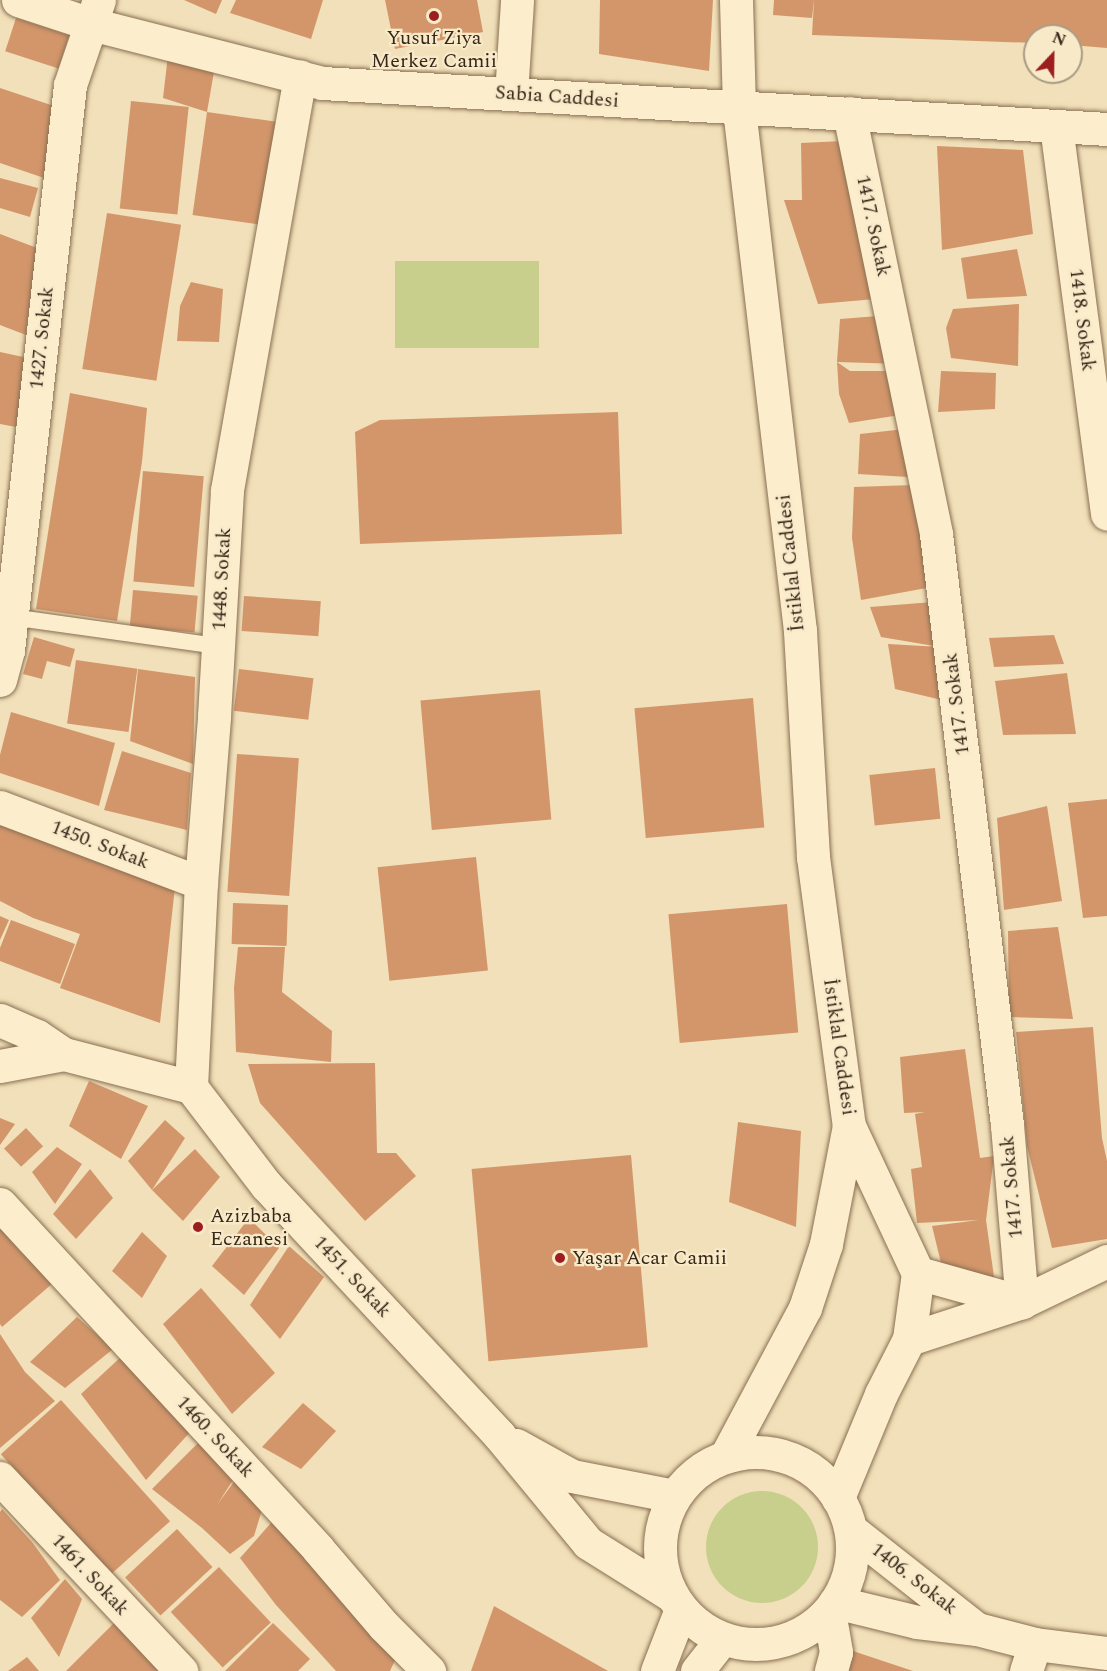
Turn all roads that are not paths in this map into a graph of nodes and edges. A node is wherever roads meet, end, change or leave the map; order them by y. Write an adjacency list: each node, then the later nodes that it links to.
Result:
1 (4, 0): 6 (street)
2 (18, 0): 5 (street, Sabia Caddesi)
3 (517, 0): 8 (street)
4 (736, 0): 9 (street, İstiklal Caddesi)
5 (95, 12): 7 (street, Sabia Caddesi); 15 (street, 1427. Sokak)
6 (0, 13)
7 (300, 76): 8 (street, Sabia Caddesi); 16 (street, 1448. Sokak)
8 (511, 94): 9 (street, Sabia Caddesi)
9 (739, 109): 10 (street, Sabia Caddesi); 24 (street, İstiklal Caddesi)
10 (849, 113): 11 (street, Sabia Caddesi); 28 (street, 1417. Sokak)
11 (1056, 126): 12 (street, Sabia Caddesi); 13 (street, 1418. Sokak)
12 (1107, 129)
13 (1104, 462): 14 (street, 1418. Sokak)
14 (1107, 514)
15 (11, 617): 16 (lane); 17 (street, 1427. Sokak)
16 (218, 646): 19 (street, 1448. Sokak)
17 (0, 680)
18 (0, 807): 19 (street, 1450. Sokak)
19 (201, 883): 23 (street, 1448. Sokak)
20 (0, 1020): 21 (street)
21 (64, 1054): 22 (street); 23 (street)
22 (0, 1066)
23 (191, 1087): 30 (street, 1451. Sokak)
24 (849, 1126): 27 (street, İstiklal Caddesi); 31 (street, İstiklal Caddesi)
25 (0, 1204): 43 (street, 1460. Sokak)
26 (1107, 1261): 28 (street)
27 (918, 1273): 28 (street); 29 (street)
28 (1022, 1302): 29 (street)
29 (909, 1339): 34 (street)
30 (499, 1435): 33 (street); 36 (street, 1451. Sokak)
31 (726, 1456): 33 (street); 34 (street)
32 (0, 1478): 42 (street, 1461. Sokak)
33 (674, 1496): 36 (street)
34 (838, 1498): 35 (street)
35 (851, 1530): 37 (street); 38 (street, 1406. Sokak)
36 (676, 1602): 39 (street); 44 (street)
37 (832, 1606): 38 (street, 1406. Sokak); 39 (street); 46 (street)
38 (977, 1629): 41 (street, 1406. Sokak)
39 (722, 1639): 45 (street)
40 (1107, 1653): 41 (street, 1406. Sokak)
41 (1031, 1657)
42 (181, 1671)
43 (429, 1671)
44 (657, 1671)
45 (698, 1671)
46 (831, 1671)

